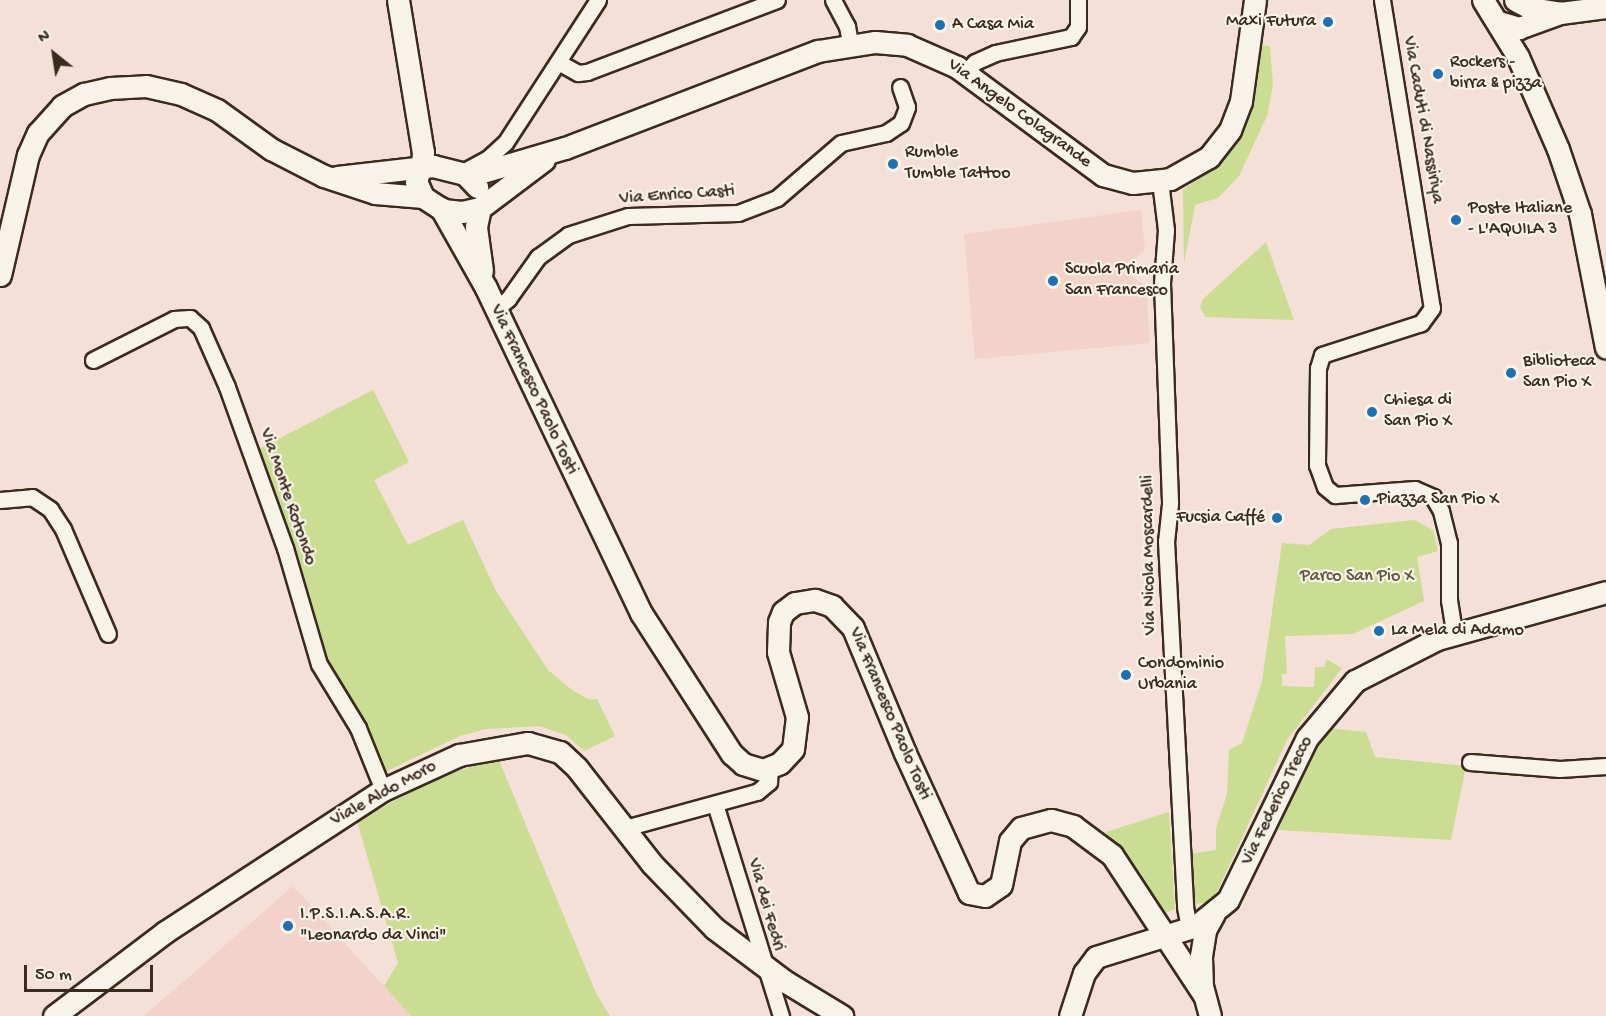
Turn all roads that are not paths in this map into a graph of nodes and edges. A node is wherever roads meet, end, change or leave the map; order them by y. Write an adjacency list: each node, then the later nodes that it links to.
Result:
1 (398, 0): 18 (street)
2 (598, 0): 15 (street)
3 (777, 0): 15 (street)
4 (833, 0): 14 (street)
5 (1078, 0): 16 (street)
6 (1255, 0): 23 (street, Via Angelo Colagrande)
7 (1382, 0): 33 (street, Via Caduti di Nassiriya)
8 (1483, 0): 13 (street)
9 (1515, 0): 11 (street)
10 (1606, 7): 12 (street)
11 (1536, 9): 12 (street); 13 (street)
12 (1560, 13): 13 (street)
13 (1499, 22): 29 (street)
14 (850, 43): 16 (street, Via Angelo Colagrande); 19 (street, Via Angelo Colagrande)
15 (558, 62): 21 (street)
16 (966, 72): 23 (street, Via Angelo Colagrande)
17 (900, 87): 28 (street, Via Enrico Casti)
18 (417, 111): 20 (street); 21 (street)
19 (566, 148): 21 (street, Via Angelo Colagrande); 25 (street, Via Angelo Colagrande)
20 (421, 168): 21 (street, Via Angelo Colagrande); 22 (street); 24 (street)
21 (458, 172): 25 (street)
22 (324, 176): 24 (street); 26 (street)
23 (1160, 181): 42 (street, Via Nicola Moscardelli)
24 (432, 203): 25 (street); 27 (street, Via Francesco Paolo Tosti)
25 (481, 206): 27 (street, Via Francesco Paolo Tosti)
26 (0, 274)
27 (484, 284): 28 (street, Via Francesco Paolo Tosti)
28 (496, 309): 37 (street, Via Francesco Paolo Tosti)
29 (1606, 348)
30 (93, 360): 38 (street, Via Monte Rotondo)
31 (0, 500): 34 (street)
32 (1606, 592): 33 (street, Via Federico Trecco)
33 (1454, 633): 41 (street, Via Federico Trecco)
34 (108, 634)
35 (1470, 762): 36 (street)
36 (1606, 766)
37 (770, 769): 39 (street); 43 (street, Via Francesco Paolo Tosti)
38 (383, 790): 40 (street, Viale Aldo Moro); 47 (street, Viale Aldo Moro)
39 (715, 804): 40 (street); 45 (street, Via dei Fedri)
40 (625, 828): 45 (street, Viale Aldo Moro)
41 (1214, 914): 42 (street, Via Federico Trecco); 44 (street, Via Francesco Paolo Tosti)
42 (1189, 928): 43 (street); 44 (street, Via Francesco Paolo Tosti)
43 (1165, 936): 46 (street, Via Francesco Paolo Tosti); 50 (street)
44 (1201, 956): 46 (street, Via Francesco Paolo Tosti)
45 (763, 966): 48 (street, Via dei Fedri); 49 (street, Viale Aldo Moro)
46 (1204, 995): 51 (street, Via Francesco Paolo Tosti)
47 (54, 1016)
48 (781, 1016)
49 (842, 1016)
50 (1070, 1016)
51 (1210, 1016)

